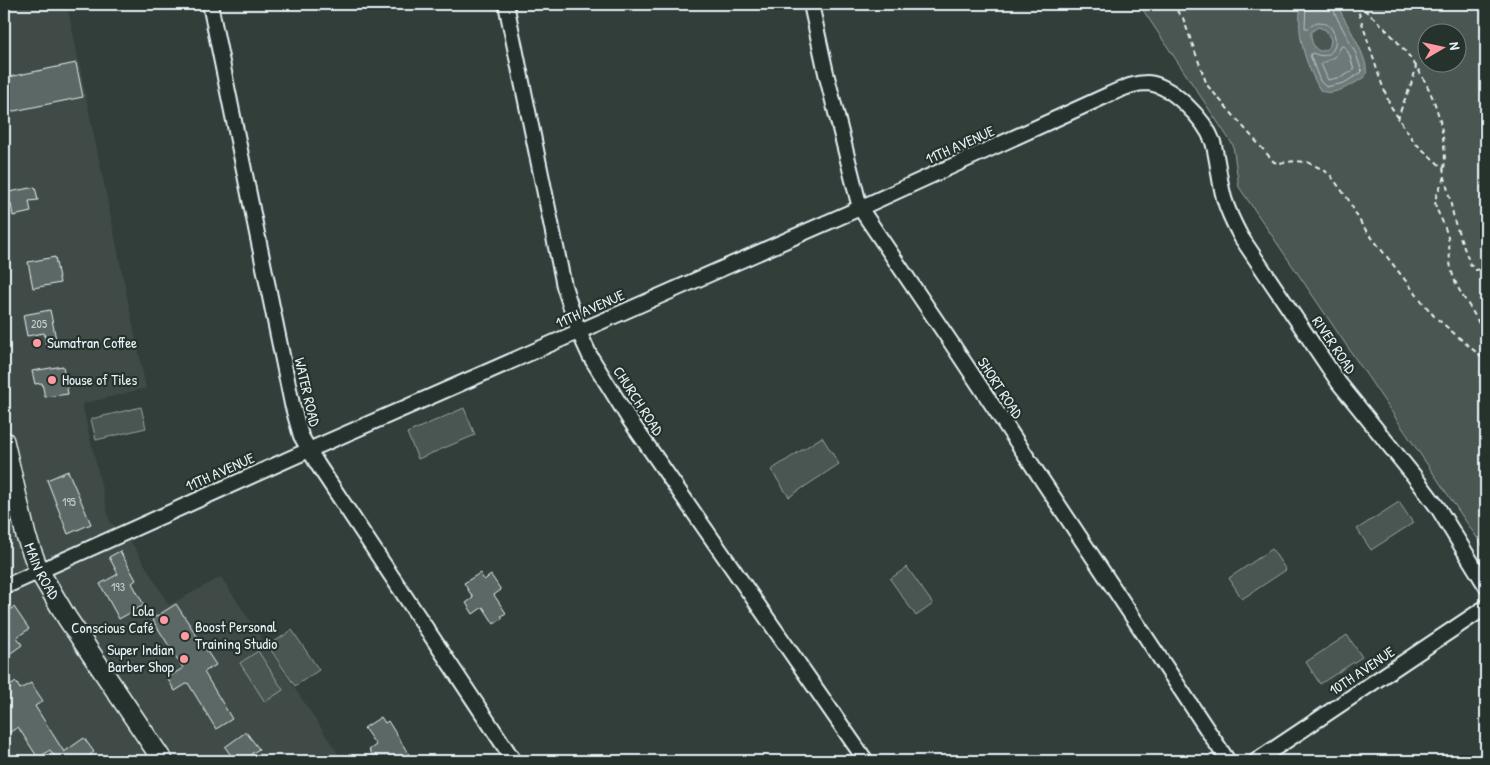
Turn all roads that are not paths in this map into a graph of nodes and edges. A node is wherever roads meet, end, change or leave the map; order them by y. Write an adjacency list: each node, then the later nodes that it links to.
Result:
1 (210, 4): 8 (street, WATER ROAD)
2 (506, 4): 6 (street, CHURCH ROAD)
3 (811, 4): 5 (street, SHORT ROAD)
4 (1187, 107): 5 (street, 11TH AVENUE); 10 (street, RIVER ROAD)
5 (860, 208): 6 (street, 11TH AVENUE); 16 (street, SHORT ROAD)
6 (579, 332): 8 (street, 11TH AVENUE); 15 (street, CHURCH ROAD)
7 (4, 442): 9 (main road, MAIN ROAD)
8 (309, 450): 9 (street, 11TH AVENUE); 14 (street, WATER ROAD)
9 (39, 571): 11 (street, 11TH AVENUE); 13 (main road, MAIN ROAD)
10 (1486, 586)
11 (4, 587)
12 (1486, 607): 17 (street, 10TH AVENUE)
13 (163, 761)
14 (514, 761)
15 (866, 761)
16 (1228, 761)
17 (1256, 761)

